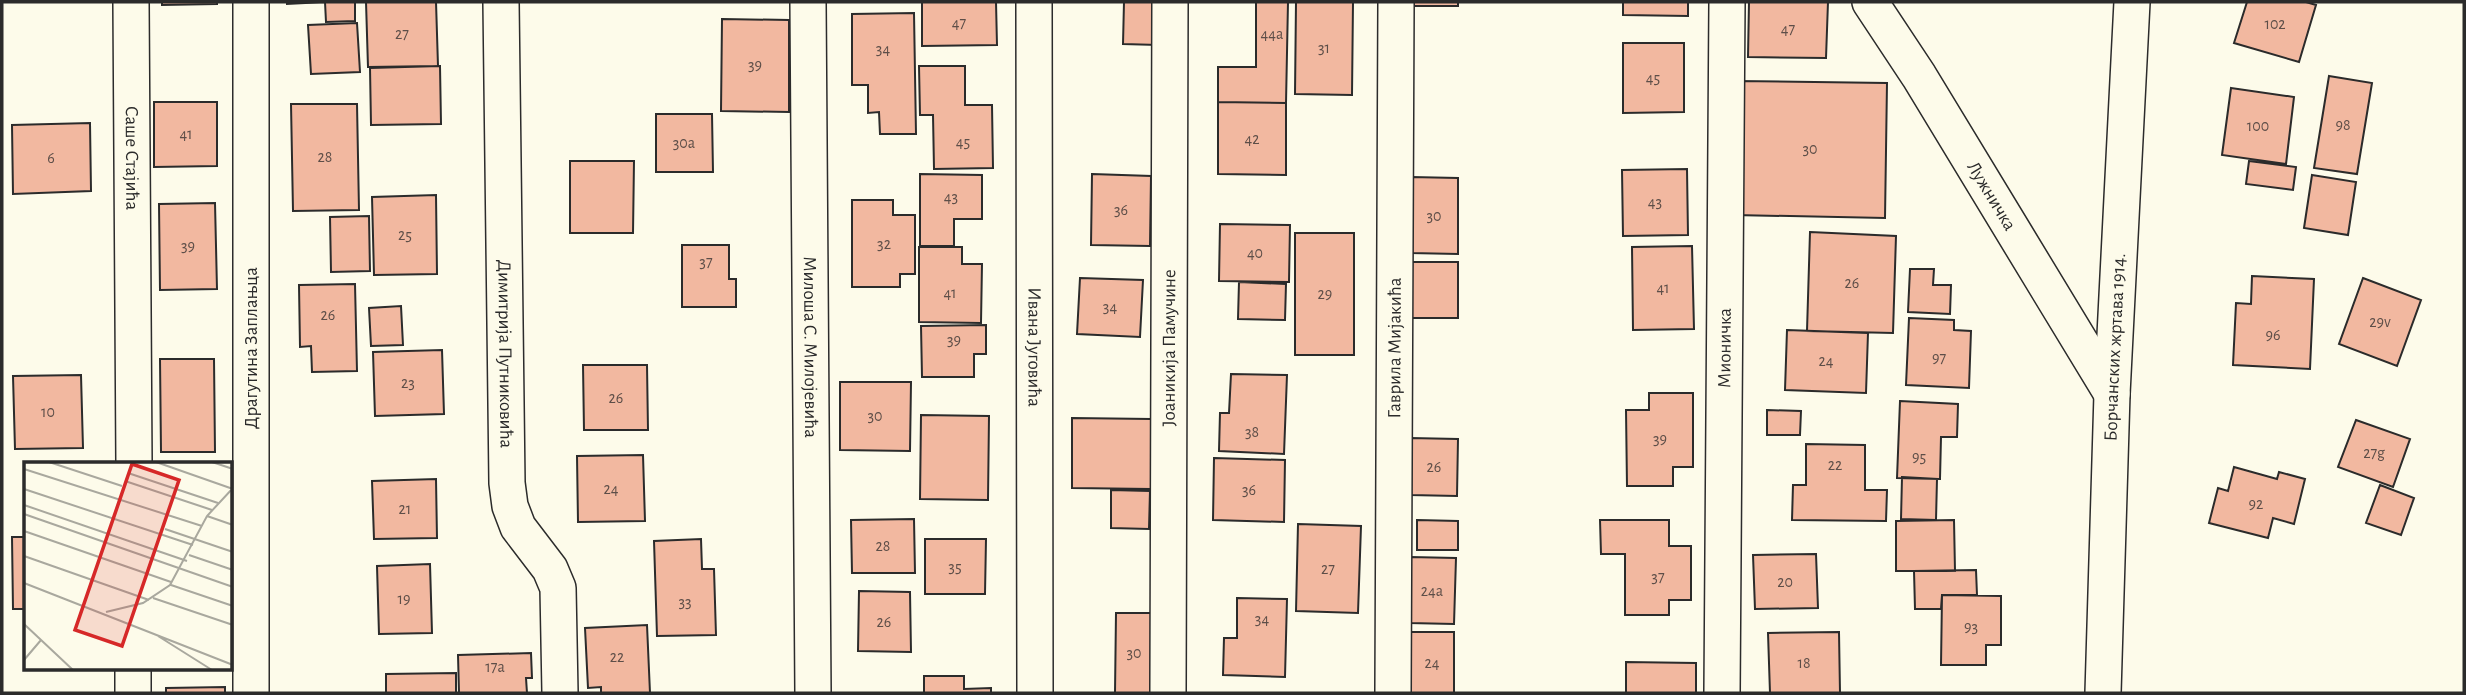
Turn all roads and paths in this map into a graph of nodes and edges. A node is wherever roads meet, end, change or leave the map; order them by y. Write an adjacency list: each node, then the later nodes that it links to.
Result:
1 (131, 2): 12 (street, Саше Стајића)
2 (251, 2): 15 (street, Драгутина Заплањца)
3 (501, 2): 16 (street, Димитрија Путниковића)
4 (808, 2): 17 (street, Милоша С. Милојевића)
5 (1034, 2): 18 (street, Ивана Југовића)
6 (1170, 2): 19 (street, Јоаникија Памучине)
7 (1396, 2): 20 (street, Гаврила Мијакића)
8 (1727, 2): 21 (street, Мионичка)
9 (1870, 2): 11 (street, Лужничка)
10 (2132, 2): 11 (street, Борчанских жртава 1914.)
11 (2112, 394): 22 (street, Борчанских жртава 1914.)
12 (134, 462)
13 (133, 670): 14 (street)
14 (133, 693)
15 (251, 693)
16 (560, 693)
17 (813, 693)
18 (1035, 693)
19 (1168, 693)
20 (1393, 693)
21 (1722, 693)
22 (2103, 693)

